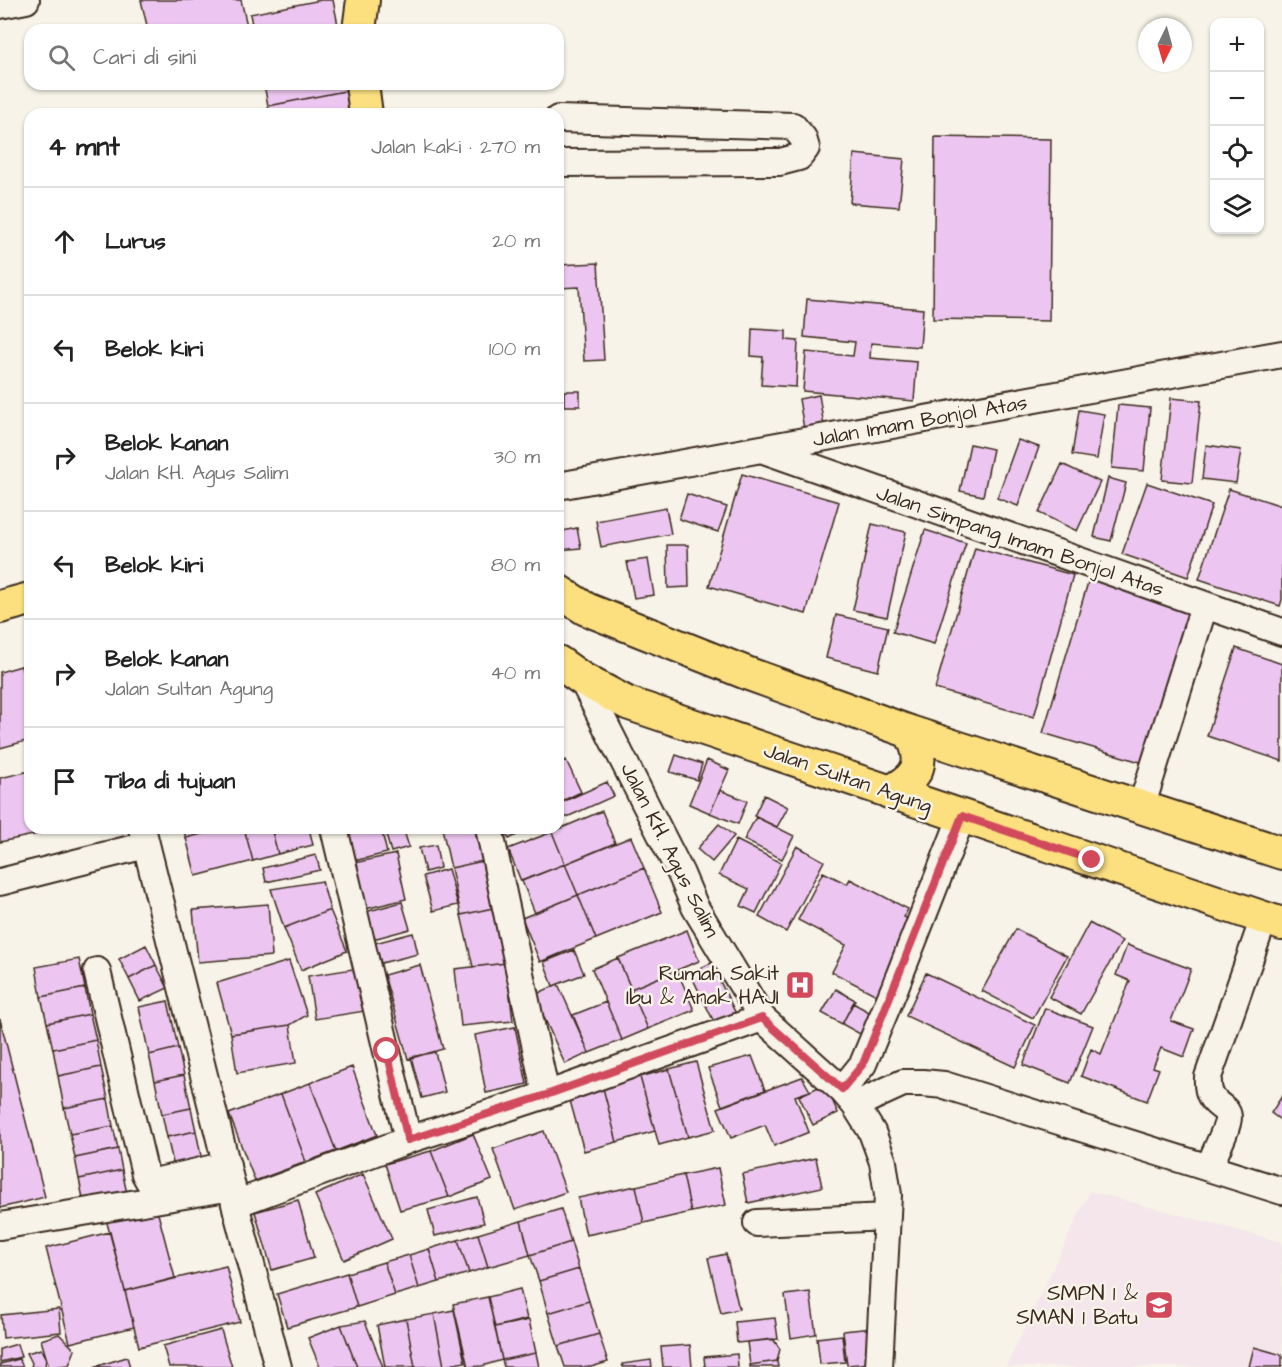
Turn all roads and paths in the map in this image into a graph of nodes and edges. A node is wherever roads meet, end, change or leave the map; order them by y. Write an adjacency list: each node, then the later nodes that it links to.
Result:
1 (26, 0): 3 (street)
2 (363, 0): 4 (main road)
3 (0, 5)
4 (360, 24)
5 (363, 90): 6 (main road)
6 (365, 108)
7 (564, 119): 8 (street)
8 (564, 163)
9 (1282, 354): 10 (street, Jalan Imam Bonjol Atas)
10 (759, 448): 11 (street, Jalan Imam Bonjol Atas); 14 (street, Jalan Simpang Imam Bonjol Atas)
11 (564, 485)
12 (564, 595): 18 (main road)
13 (24, 601): 15 (main road)
14 (1204, 606): 16 (street, Jalan Simpang Imam Bonjol Atas); 20 (street)
15 (0, 607)
16 (1282, 632)
17 (570, 670): 19 (main road, Jalan Sultan Agung); 29 (street, Jalan KH. Agus Salim)
18 (910, 732): 19 (main road); 20 (main road)
19 (889, 792): 21 (main road, Jalan Sultan Agung)
20 (1141, 808): 25 (main road)
21 (962, 816): 27 (main road, Jalan Sultan Agung); 31 (street)
22 (335, 834): 32 (street)
23 (490, 834): 30 (street)
24 (144, 837): 26 (street); 34 (street)
25 (1282, 853)
26 (0, 882)
27 (1273, 921): 33 (street)
28 (98, 971): 34 (street)
29 (762, 1018): 30 (street); 31 (street, Jalan KH. Agus Salim)
30 (546, 1095): 32 (street)
31 (849, 1097): 33 (street); 36 (street, Jalan KH. Agus Salim)
32 (408, 1140): 34 (street)
33 (1209, 1167): 35 (street)
34 (231, 1185): 38 (street); 39 (street)
35 (1282, 1191)
36 (887, 1217): 37 (street); 40 (street, Jalan KH. Agus Salim)
37 (758, 1223)
38 (0, 1226)
39 (278, 1367)
40 (879, 1367)

